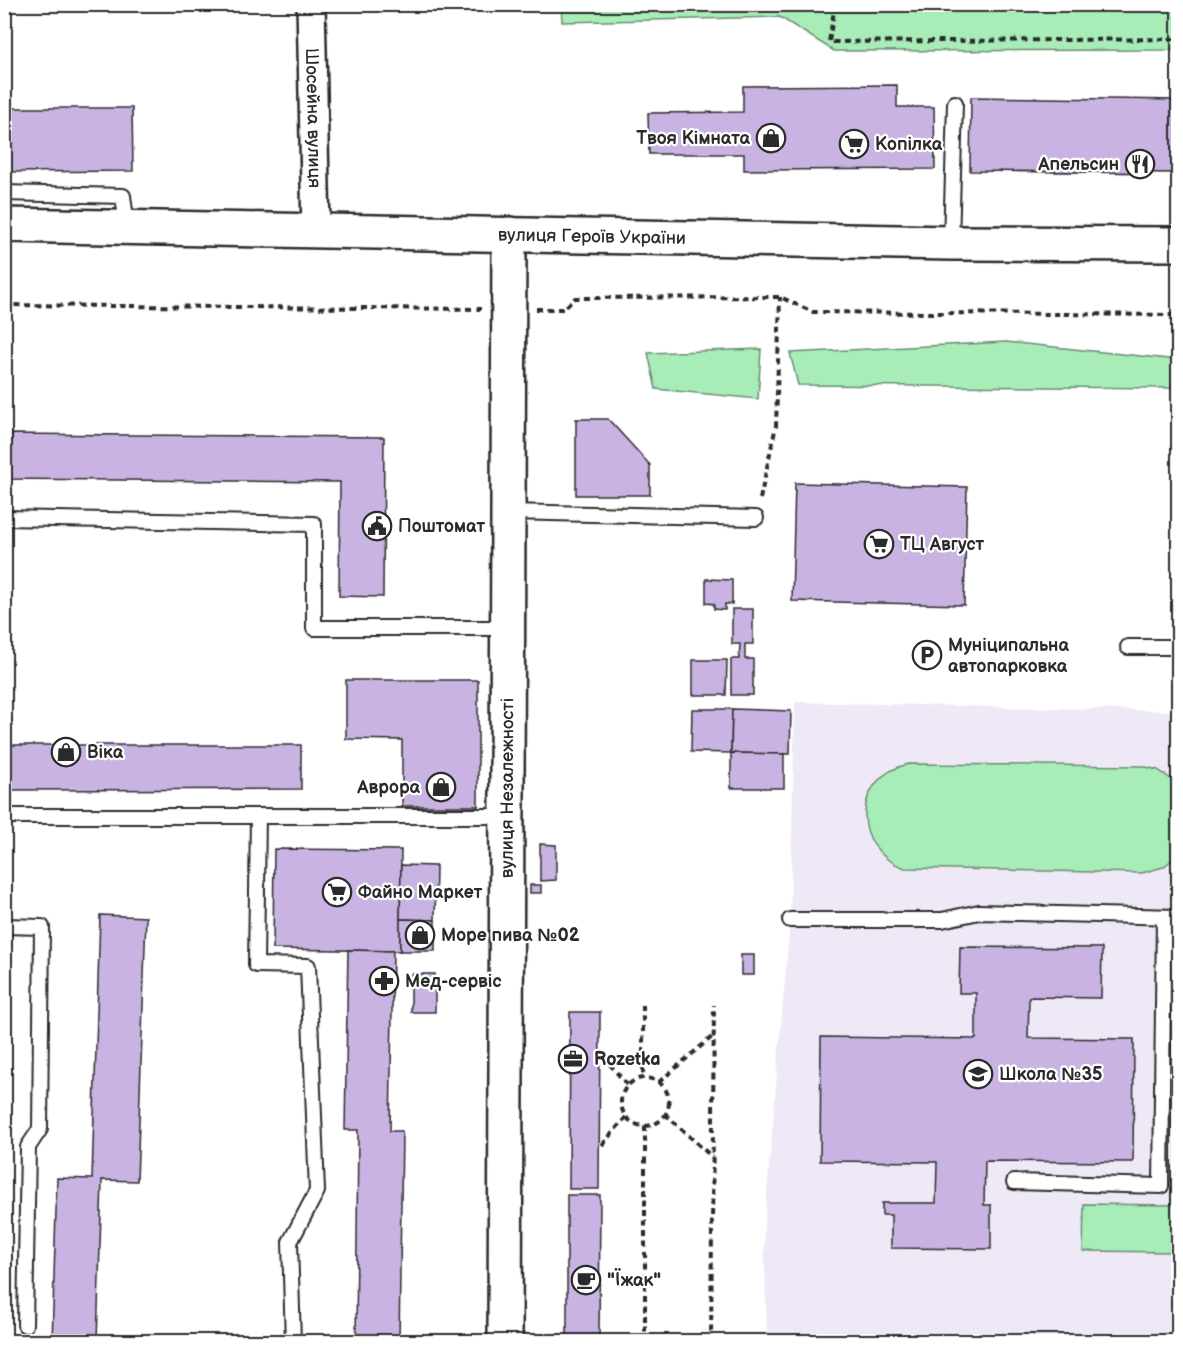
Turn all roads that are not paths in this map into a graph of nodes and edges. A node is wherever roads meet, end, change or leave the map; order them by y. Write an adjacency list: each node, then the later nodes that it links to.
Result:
1 (311, 4): 6 (street, Шосейна вулиця)
2 (955, 103): 8 (lane)
3 (4, 193): 5 (lane)
4 (4, 225): 5 (main road, вулиця Героїв України)
5 (127, 226): 6 (main road, вулиця Героїв України)
6 (316, 230): 7 (main road, вулиця Героїв України)
7 (509, 234): 8 (main road, вулиця Героїв України); 10 (main road, вулиця Незалежності)
8 (951, 243): 9 (main road, вулиця Героїв України)
9 (1179, 244)
10 (509, 512): 12 (lane); 13 (main road, вулиця Незалежності)
11 (4, 518): 13 (lane)
12 (756, 518)
13 (508, 628): 18 (main road, вулиця Незалежності)
14 (1128, 647): 15 (lane)
15 (1179, 647)
16 (4, 816): 17 (lane)
17 (258, 816): 18 (lane); 24 (lane)
18 (507, 816): 25 (main road, вулиця Незалежності)
19 (1171, 917): 20 (lane); 22 (lane)
20 (790, 920)
21 (4, 926): 23 (lane)
22 (1014, 1182)
23 (25, 1325)
24 (293, 1341)
25 (505, 1341)

